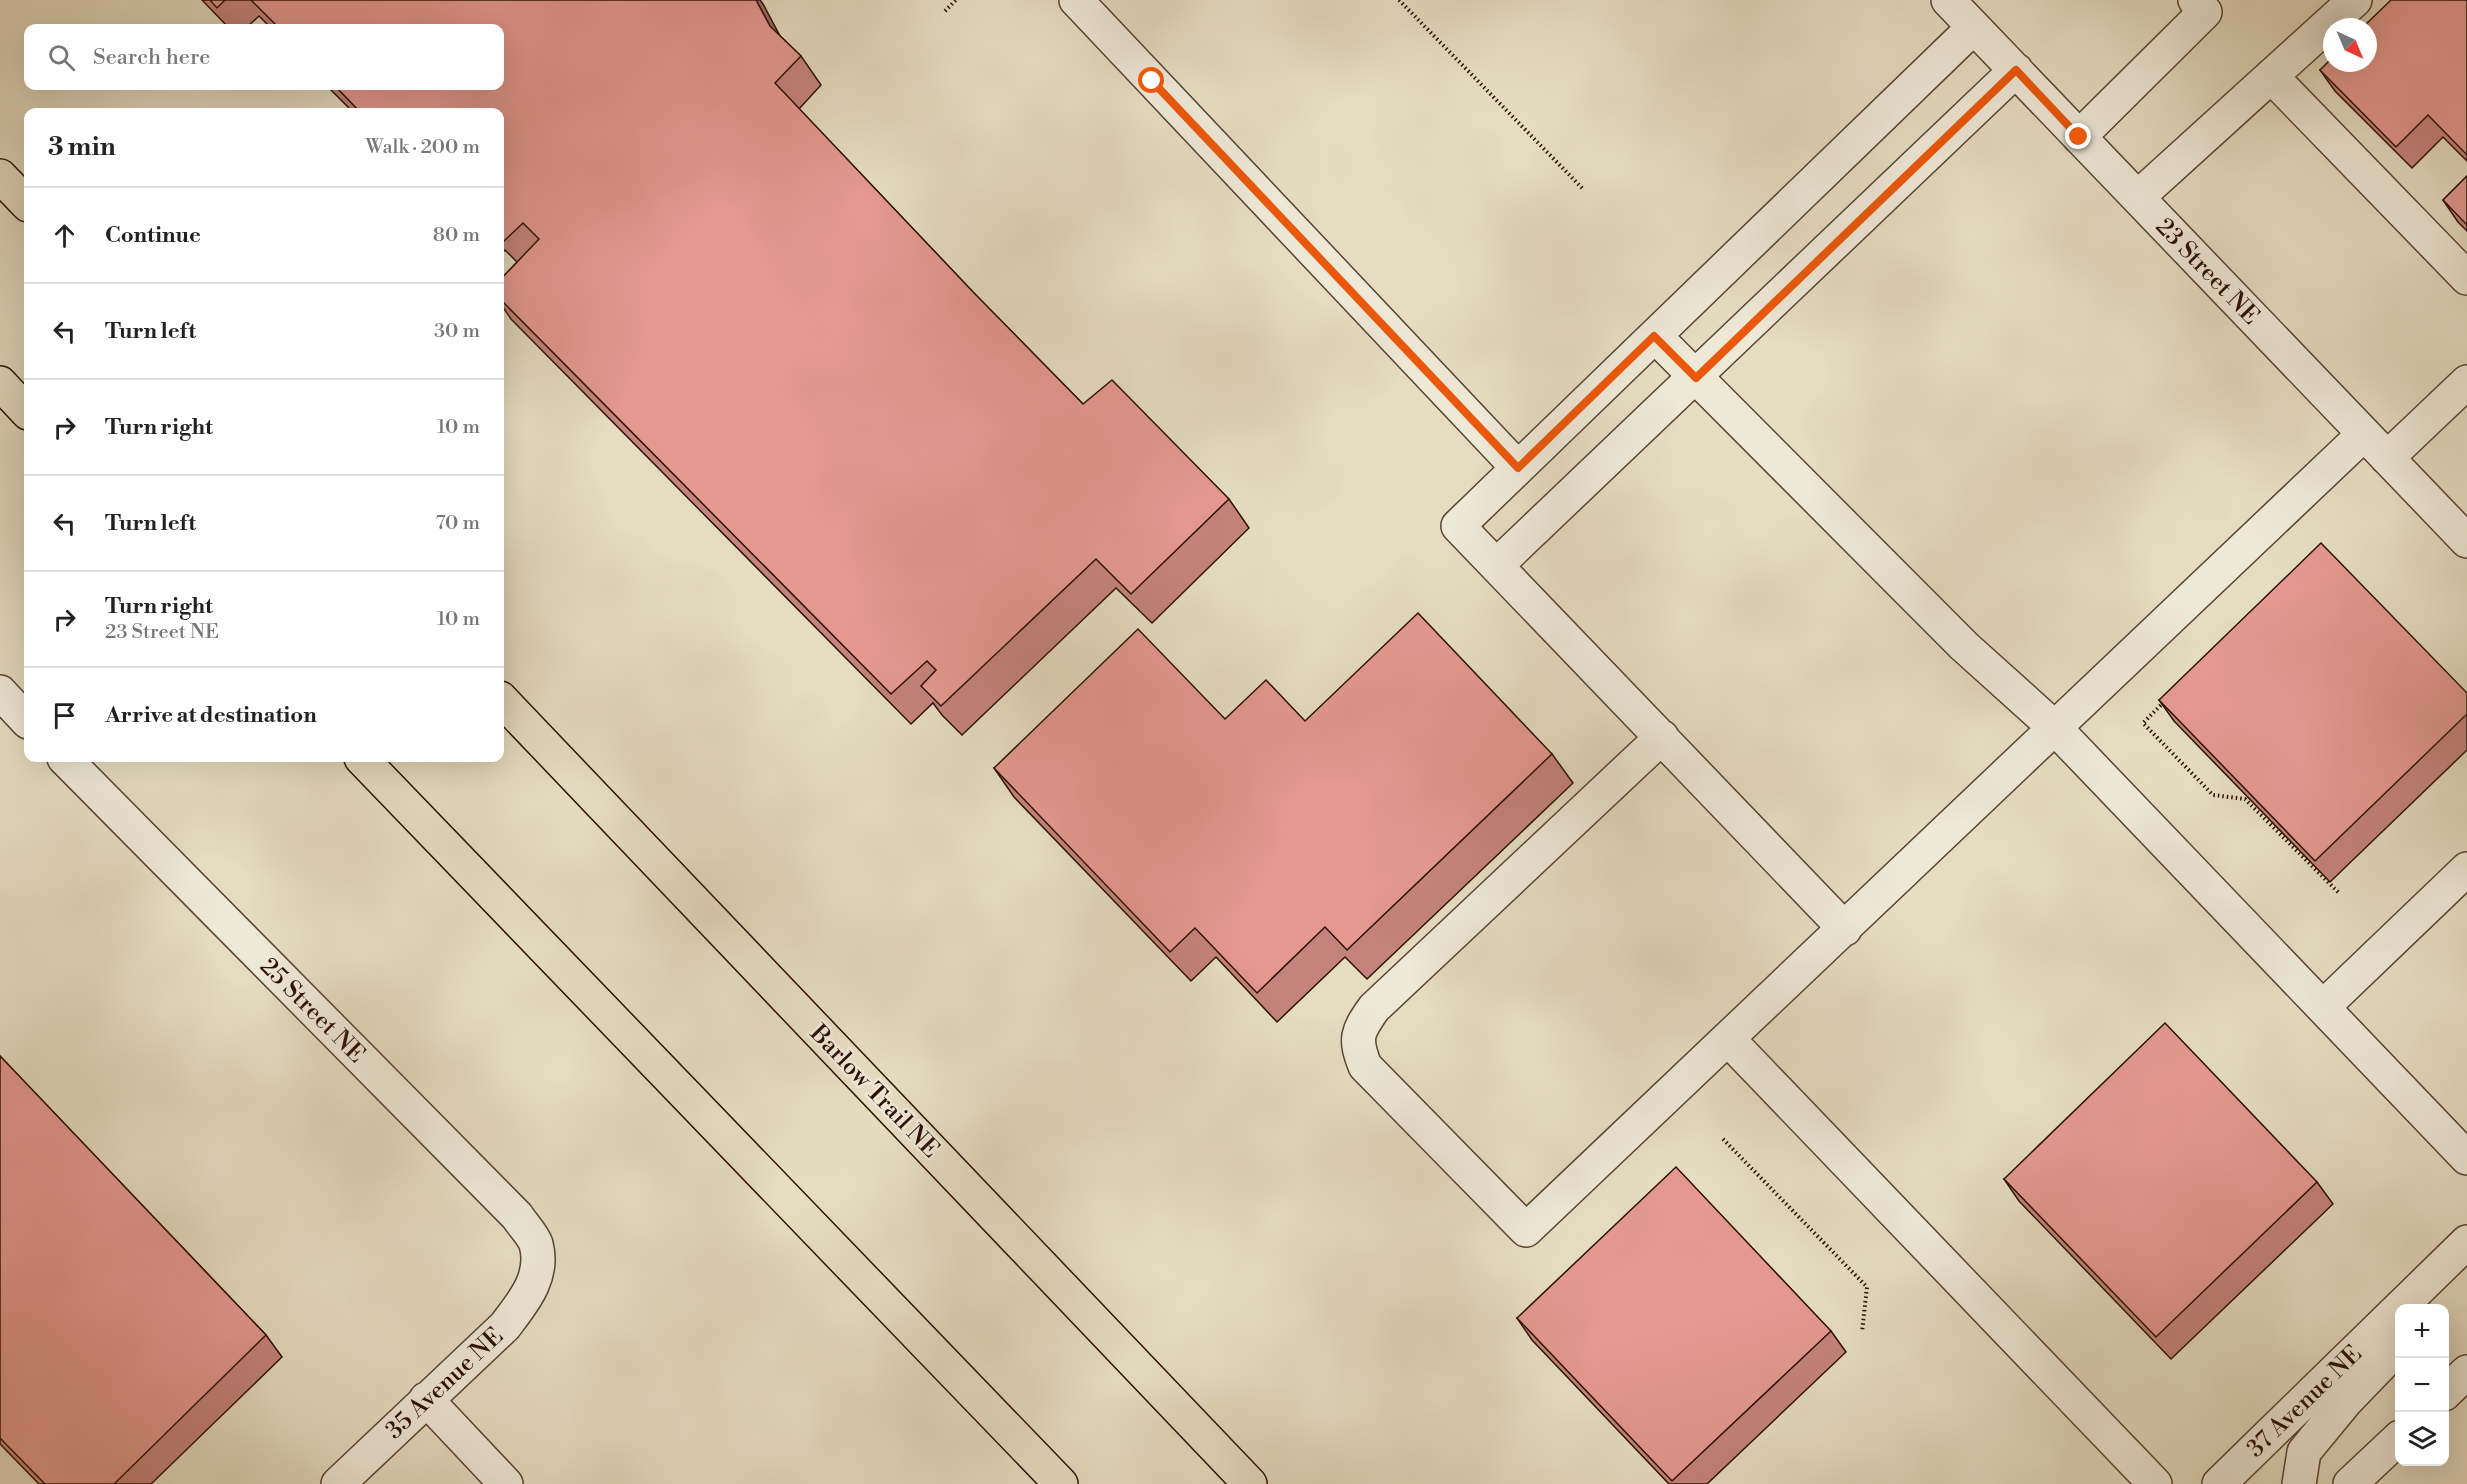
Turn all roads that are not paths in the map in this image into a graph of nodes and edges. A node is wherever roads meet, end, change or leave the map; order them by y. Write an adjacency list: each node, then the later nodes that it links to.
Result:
1 (1076, 0): 20 (street)
2 (1948, 0): 5 (street, 23 Street NE)
3 (2194, 0): 8 (street)
4 (2355, 0): 7 (street)
5 (1974, 27): 6 (street, 23 Street NE); 13 (street)
6 (2016, 70): 8 (street, 23 Street NE); 14 (street)
7 (2271, 76): 10 (street); 12 (street)
8 (2079, 137): 10 (street, 23 Street NE)
9 (0, 176): 11 (main road)
10 (2138, 198): 18 (street, 23 Street NE)
11 (24, 202)
12 (2467, 278)
13 (1654, 336): 14 (street); 20 (street)
14 (1696, 378): 22 (street); 26 (street)
15 (2467, 382): 19 (street)
16 (0, 383): 17 (main road)
17 (24, 408)
18 (2364, 434): 19 (street, 23 Street NE); 26 (street)
19 (2387, 458): 21 (street, 23 Street NE)
20 (1518, 468): 22 (street)
21 (2467, 541)
22 (1497, 566): 27 (street)
23 (0, 693): 25 (street)
24 (504, 702): 48 (main road, Barlow Trail NE)
25 (24, 718)
26 (2055, 728): 31 (street); 32 (street)
27 (1662, 737): 31 (street); 33 (street)
28 (68, 762): 37 (street, 25 Street NE)
29 (365, 762): 47 (main road)
30 (2467, 869): 32 (street)
31 (1845, 929): 33 (street)
32 (2324, 1006): 34 (street)
33 (1728, 1039): 49 (street)
34 (2467, 1158)
35 (2467, 1242): 50 (street, 37 Avenue NE)
36 (2467, 1257): 38 (street)
37 (537, 1274): 42 (street, 35 Avenue NE)
38 (2434, 1304)
39 (2395, 1350): 51 (street)
40 (2467, 1372): 41 (street)
41 (2449, 1390)
42 (426, 1399): 45 (street, 35 Avenue NE); 46 (street)
43 (2395, 1442): 52 (street)
44 (2395, 1454): 53 (street)
45 (338, 1484)
46 (506, 1484)
47 (1061, 1484)
48 (1250, 1484)
49 (2155, 1484)
50 (2218, 1484)
51 (2299, 1484)
52 (2350, 1484)
53 (2383, 1484)

